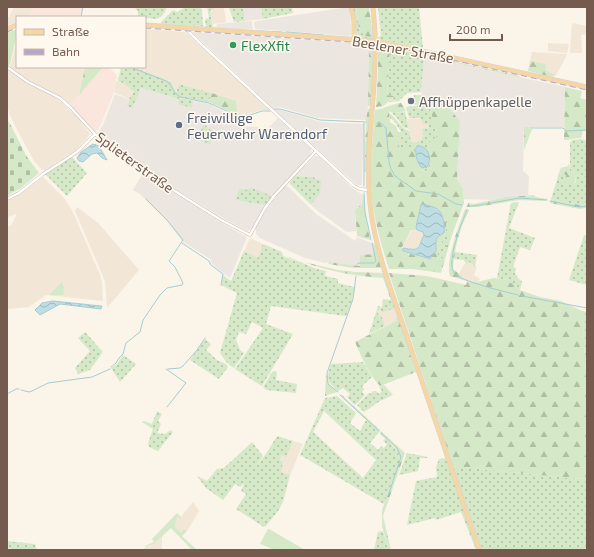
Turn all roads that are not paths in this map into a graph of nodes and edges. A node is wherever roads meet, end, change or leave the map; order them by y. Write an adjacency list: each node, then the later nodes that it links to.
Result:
1 (352, 7): 5 (main road)
2 (372, 7): 10 (main road, bridge)
3 (146, 25): 4 (main road, Beelener Straße)
4 (187, 28): 5 (main road, Beelener Straße); 9 (street)
5 (354, 39): 7 (main road, Beelener Straße)
6 (7, 67): 8 (street, Splieterstraße)
7 (587, 87)
8 (95, 134): 9 (street, Splieterstraße); 11 (street)
9 (316, 151): 10 (street)
10 (369, 190): 12 (main road)
11 (7, 199)
12 (480, 550)

